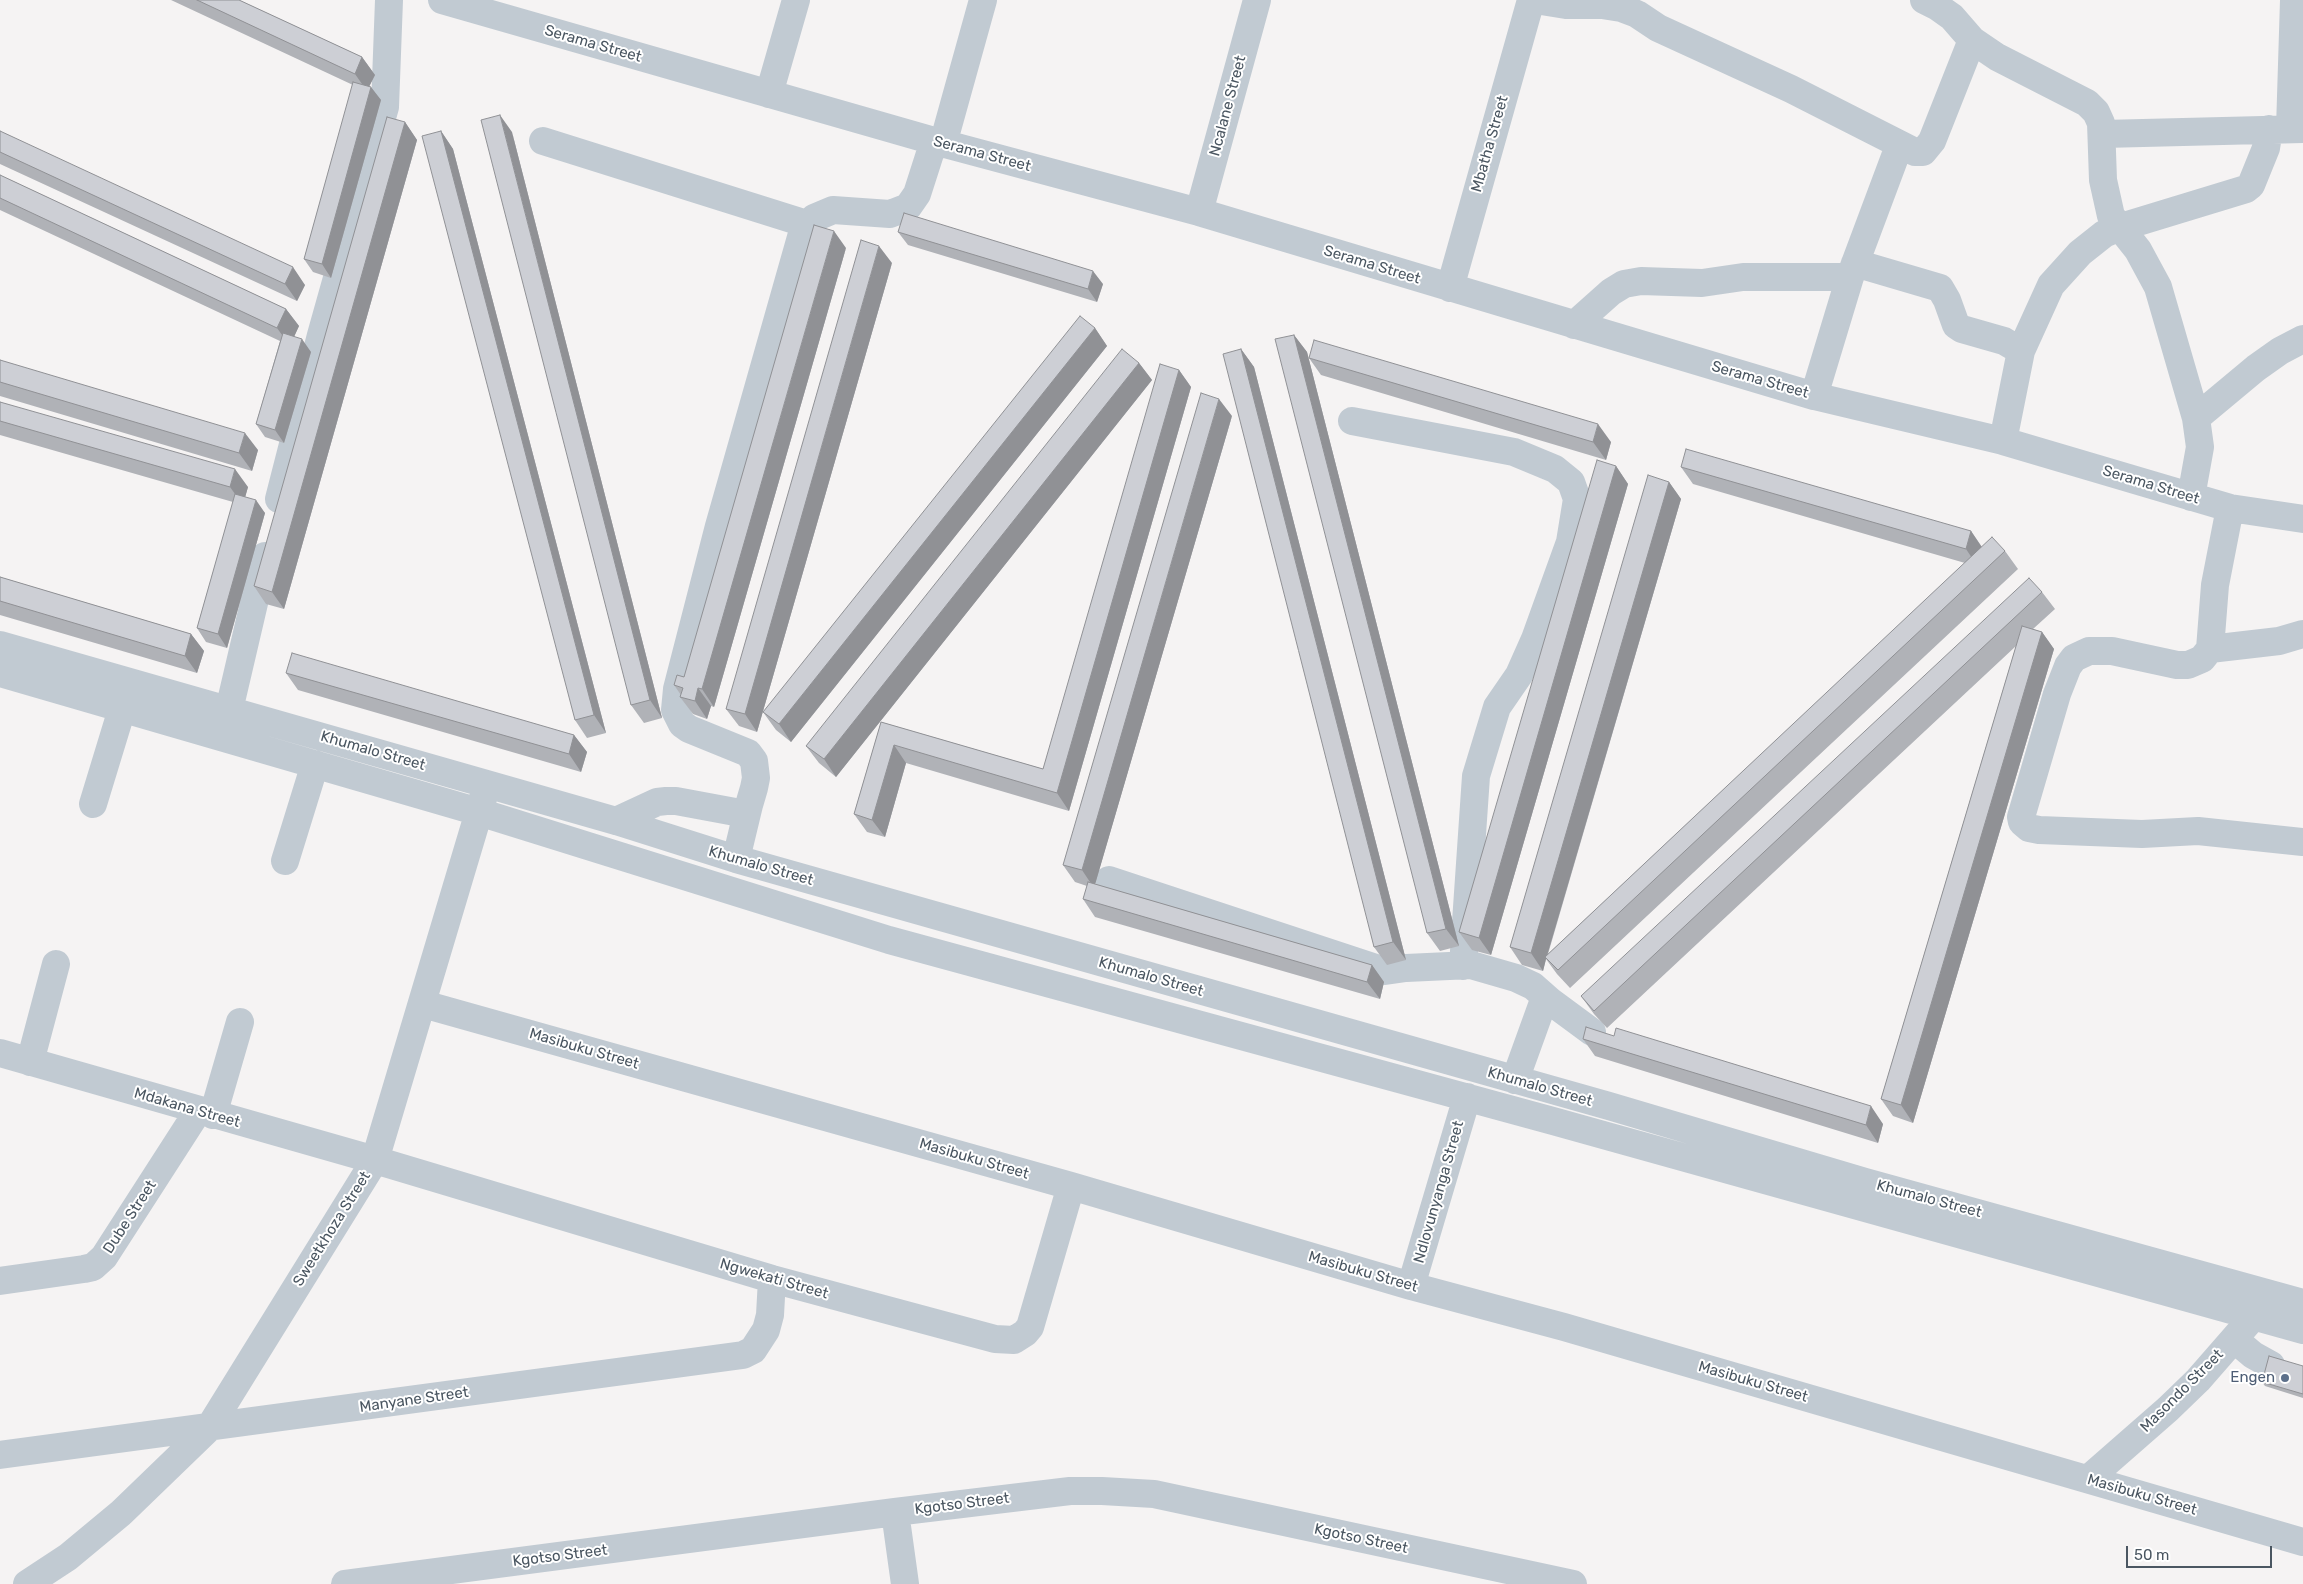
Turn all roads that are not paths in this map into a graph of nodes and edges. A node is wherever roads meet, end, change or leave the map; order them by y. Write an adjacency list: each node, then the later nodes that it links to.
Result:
1 (389, 0): 38 (street)
2 (442, 0): 9 (street, Serama Street)
3 (796, 0): 12 (street)
4 (983, 0): 16 (street)
5 (1257, 0): 18 (street, Ncalane Street)
6 (1533, 0): 17 (street); 22 (street, Mbatha Street)
7 (1924, 0): 10 (street)
8 (2294, 0): 13 (street)
9 (506, 9): 12 (street, Serama Street)
10 (1954, 9): 11 (street)
11 (1972, 40): 14 (street); 17 (street)
12 (769, 94): 16 (street, Serama Street)
13 (2287, 129): 14 (street); 20 (street)
14 (2103, 134): 20 (street)
15 (543, 141): 19 (street)
16 (939, 142): 18 (street, Serama Street); 19 (street)
17 (1899, 146): 21 (street)
18 (1199, 212): 22 (street, Serama Street)
19 (807, 224): 43 (street)
20 (2118, 228): 25 (street); 27 (street)
21 (1852, 270): 23 (street); 25 (street); 26 (street)
22 (1450, 288): 23 (street, Serama Street)
23 (1574, 325): 26 (street, Serama Street)
24 (2303, 339): 27 (street)
25 (2021, 351): 29 (street)
26 (1814, 396): 29 (street, Serama Street)
27 (2196, 418): 30 (street)
28 (1352, 421): 50 (street)
29 (2003, 441): 30 (street, Serama Street)
30 (2190, 497): 31 (street, Serama Street)
31 (2230, 508): 32 (street, Serama Street); 35 (street)
32 (2303, 520)
33 (2303, 634): 35 (street)
34 (0, 645): 38 (street, Khumalo Street)
35 (2210, 649): 45 (street)
36 (0, 673): 37 (street, Khumalo Street)
37 (122, 709): 39 (street, Khumalo Street); 41 (street)
38 (229, 710): 40 (street, Khumalo Street)
39 (315, 764): 42 (street, Khumalo Street); 47 (street)
40 (487, 784): 42 (street, Sweetkhoza Street); 44 (street, Khumalo Street)
41 (92, 804)
42 (479, 812): 52 (street, Sweetkhoza Street); 58 (street, Khumalo Street)
43 (746, 814): 44 (street); 46 (street)
44 (616, 821): 46 (street, Khumalo Street)
45 (2303, 842)
46 (736, 859): 57 (street, Khumalo Street)
47 (285, 861)
48 (1110, 880): 50 (street)
49 (56, 964): 56 (street)
50 (1463, 966): 51 (street)
51 (1545, 996): 54 (street); 57 (street)
52 (423, 1004): 62 (street, Sweetkhoza Street); 63 (street, Masibuku Street)
53 (240, 1022): 60 (street, Dube Street)
54 (1592, 1032)
55 (0, 1053): 56 (street, Mdakana Street)
56 (30, 1062): 60 (street, Mdakana Street)
57 (1515, 1080): 59 (street, Khumalo Street)
58 (1467, 1097): 61 (street, Khumalo Street); 66 (street, Ndlovunyanga Street)
59 (1609, 1106): 61 (street); 67 (street, Khumalo Street)
60 (205, 1113): 62 (street, Mdakana Street); 65 (street, Dube Street)
61 (1554, 1121): 69 (street, Khumalo Street)
62 (375, 1160): 64 (street, Ngwekati Street); 73 (street, Sweetkhoza Street)
63 (1071, 1186): 64 (street, Ngwekati Street); 66 (street, Masibuku Street)
64 (772, 1279): 73 (street, Manyane Street)
65 (0, 1280)
66 (1411, 1286): 75 (street, Masibuku Street)
67 (2259, 1291): 68 (street, Khumalo Street); 69 (street, Masondo Street)
68 (2303, 1302)
69 (2253, 1317): 70 (street, Khumalo Street); 71 (street, Masondo Street)
70 (2303, 1330)
71 (2234, 1338): 72 (street); 75 (street, Masondo Street)
72 (2271, 1365)
73 (209, 1428): 74 (street, Manyane Street); 78 (street, Sweetkhoza Street)
74 (0, 1455)
75 (2088, 1479): 77 (street, Masibuku Street)
76 (895, 1512): 79 (street, Kgotso Street); 80 (street); 81 (street, Kgotso Street)
77 (2303, 1542)
78 (27, 1584)
79 (345, 1584)
80 (905, 1584)
81 (1573, 1584)

